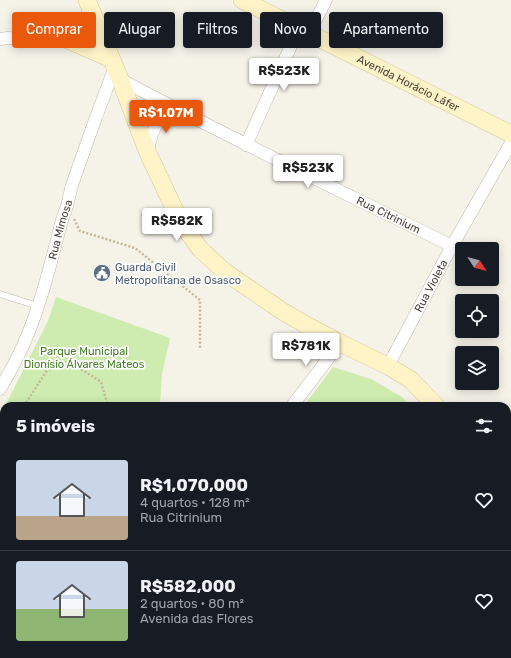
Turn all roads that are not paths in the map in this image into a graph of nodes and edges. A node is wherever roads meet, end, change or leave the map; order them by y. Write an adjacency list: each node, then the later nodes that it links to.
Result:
1 (242, 0): 4 (main road, Avenida Horácio Láfer)
2 (326, 0): 5 (street)
3 (88, 5): 6 (main road)
4 (266, 12)
5 (317, 12)
6 (98, 29): 12 (main road)
7 (0, 39): 8 (street)
8 (12, 39)
9 (321, 39): 14 (main road, Avenida Horácio Láfer)
10 (81, 48): 12 (main road)
11 (295, 48): 16 (street)
12 (115, 68): 13 (street, Rua Citrinium); 17 (main road); 20 (street, Rua Mimosa)
13 (175, 109): 16 (street, Rua Citrinium); 17 (street)
14 (511, 134)
15 (511, 143): 18 (street, Rua Violeta)
16 (246, 145): 18 (street, Rua Citrinium)
17 (148, 153): 21 (main road)
18 (452, 246): 22 (street, Rua Violeta)
19 (0, 294): 20 (lane)
20 (38, 306): 23 (street, Rua Mimosa)
21 (340, 343): 22 (main road); 24 (street)
22 (388, 366): 25 (main road)
23 (0, 389)
24 (295, 402)
25 (432, 402)

